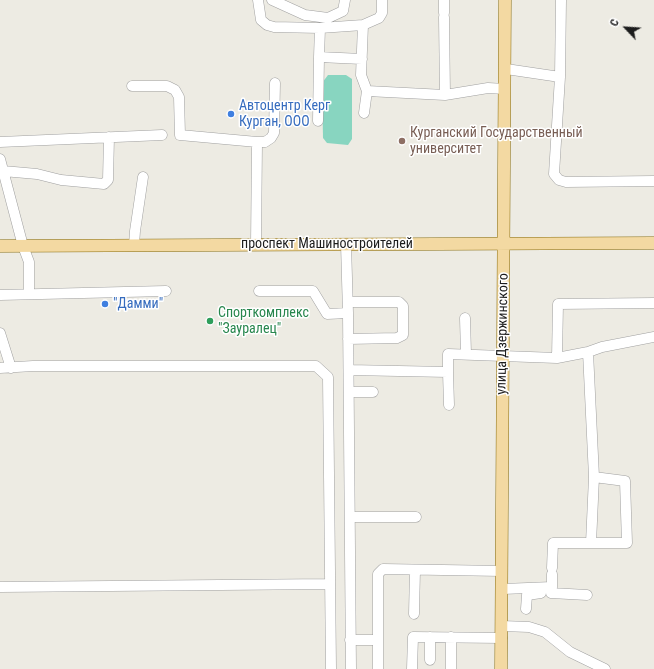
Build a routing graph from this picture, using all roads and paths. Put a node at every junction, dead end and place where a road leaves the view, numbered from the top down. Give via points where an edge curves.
1 (258, 0) edge
2 (272, 0) edge
3 (345, 0) edge
4 (382, 0) edge
5 (444, 0) edge
6 (505, 0) edge
7 (561, 0) edge
8 (363, 25) junction
9 (320, 28) junction
10 (319, 57) junction
11 (362, 59) junction
12 (506, 69) junction
13 (560, 77) junction
14 (275, 83) dead end
15 (132, 86) dead end
16 (505, 89) junction
17 (367, 92) junction
18 (445, 95) junction
19 (364, 113) dead end
20 (318, 121) dead end
21 (162, 135) dead end
22 (109, 137) junction
23 (0, 142) edge
24 (257, 142) junction
25 (0, 159) edge
26 (3, 171) junction
27 (143, 177) dead end
28 (654, 181) edge
29 (504, 242) junction
30 (654, 243) edge
31 (346, 244) junction
32 (134, 245) junction
33 (256, 245) junction
34 (0, 246) edge
35 (23, 246) junction
36 (259, 290) dead end
37 (166, 291) dead end
38 (29, 294) junction
39 (0, 295) edge
40 (348, 302) junction
41 (654, 303) edge
42 (348, 313) junction
43 (465, 318) dead end
44 (0, 333) edge
45 (654, 337) edge
46 (348, 339) junction
47 (588, 352) junction
48 (466, 354) junction
49 (502, 355) junction
50 (556, 358) junction
51 (0, 368) edge
52 (11, 368) junction
53 (349, 370) junction
54 (448, 372) junction
55 (349, 392) junction
56 (373, 392) dead end
57 (449, 405) dead end
58 (594, 477) junction
59 (350, 517) junction
60 (416, 517) dead end
61 (591, 544) junction
62 (415, 570) junction
63 (502, 571) junction
64 (330, 584) junction
65 (0, 587) edge
66 (503, 589) junction
67 (551, 590) junction
68 (586, 595) dead end
69 (526, 609) dead end
70 (414, 614) dead end
71 (502, 632) junction
72 (430, 637) junction
73 (451, 637) junction
74 (350, 640) junction
75 (377, 640) junction
76 (430, 660) dead end
77 (331, 669) edge
78 (351, 669) edge
79 (378, 669) edge
80 (412, 669) edge
81 (451, 669) edge
82 (501, 669) edge
83 (605, 669) edge

1 - 9 street via 261,20 267,25
2 - 3 street via 305,15 328,18 343,11
4 - 8 street via 382,13 379,18
5 - 18 street
6 - 12 main road, улица Дзержинского
7 - 13 street
8 - 9 street
8 - 11 street
9 - 10 street
10 - 11 street
10 - 20 street
11 - 17 street via 361,75
12 - 13 street
12 - 16 main road, улица Дзержинского
13 - 28 street via 554,174 559,180
14 - 24 street via 274,133 265,142
15 - 24 street via 167,86 175,90 179,98 180,135
16 - 18 street via 488,88
16 - 29 main road, улица Дзержинского
17 - 18 street
17 - 19 street
21 - 22 street
22 - 23 street
22 - 26 street via 108,180 104,184
24 - 33 street
25 - 26 street
26 - 35 street
27 - 32 street
29 - 30 main road, проспект Машиностроителей
29 - 31 main road, проспект Машиностроителей
29 - 49 main road, улица Дзержинского
31 - 33 main road, проспект Машиностроителей
31 - 40 street
32 - 33 main road, проспект Машиностроителей
32 - 35 main road, проспект Машиностроителей
34 - 35 main road, проспект Машиностроителей
35 - 38 street via 29,262
36 - 42 street via 313,291 327,314
37 - 38 street
38 - 39 street
40 - 42 street
40 - 46 street via 399,302 403,306 402,335 397,338
41 - 50 street via 558,304
42 - 46 street
43 - 48 street
44 - 52 street
45 - 47 street
46 - 53 street
47 - 50 street
47 - 58 street
48 - 49 street
48 - 54 street via 448,354
49 - 50 street
49 - 63 main road, улица Дзержинского
51 - 52 street
52 - 64 street via 316,366 328,377
53 - 54 street
53 - 55 street
54 - 57 street
55 - 56 street
55 - 59 street
58 - 61 street
58 - 61 street via 625,481 627,543
59 - 60 street
59 - 74 street
61 - 67 street via 553,543
62 - 63 street
62 - 70 street
62 - 75 street via 383,569 378,574
63 - 66 main road, улица Дзержинского
64 - 65 street
64 - 77 street
66 - 67 street
66 - 71 main road, улица Дзержинского
67 - 68 street
67 - 69 street via 529,594
71 - 73 street
71 - 82 main road, улица Дзержинского
71 - 83 street via 529,627 545,632 570,652
72 - 73 street
72 - 76 street
72 - 80 street via 413,637
73 - 81 street
74 - 75 street
74 - 78 street
75 - 79 street

